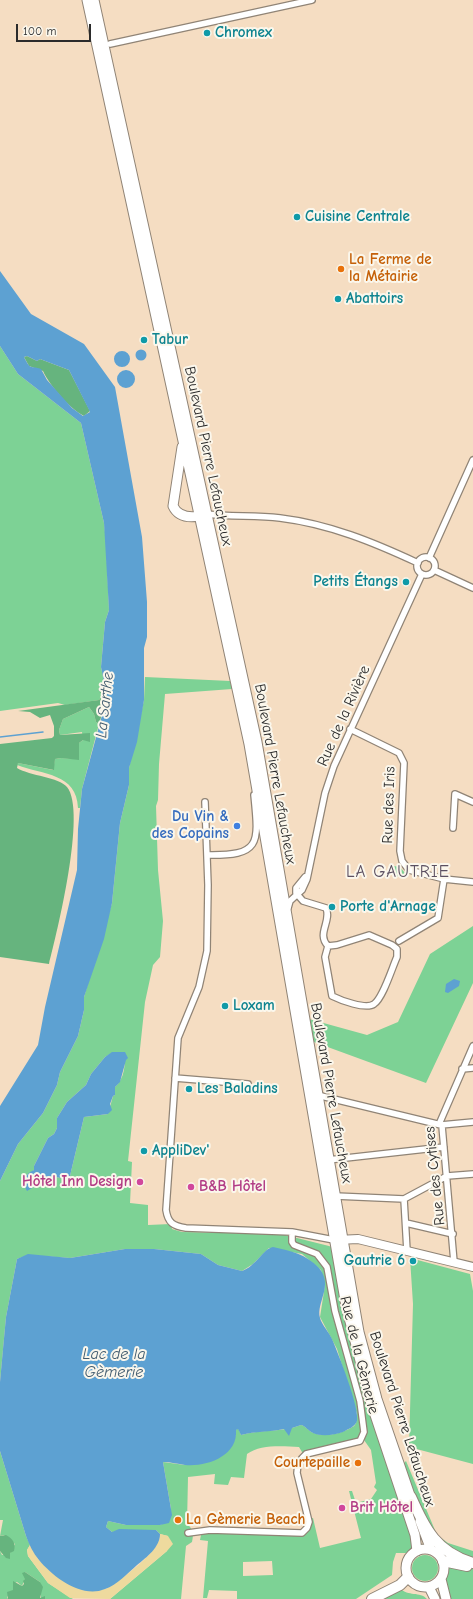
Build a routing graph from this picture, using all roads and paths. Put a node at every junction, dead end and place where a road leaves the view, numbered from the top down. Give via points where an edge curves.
1 (88, 0) edge
2 (94, 0) edge
3 (312, 0) edge
4 (110, 44) dead end
5 (182, 434) junction
6 (473, 460) edge
7 (203, 515) junction
8 (429, 558) junction
9 (418, 563) junction
10 (434, 570) junction
11 (422, 574) junction
12 (473, 588) edge
13 (350, 729) junction
14 (255, 781) junction
15 (205, 802) dead end
16 (473, 802) edge
17 (453, 828) dead end
18 (207, 855) junction
19 (444, 879) junction
20 (473, 882) edge
21 (298, 895) junction
22 (289, 937) junction
23 (399, 941) dead end
24 (328, 946) junction
25 (473, 1046) edge
26 (473, 1068) edge
27 (462, 1069) junction
28 (175, 1078) junction
29 (248, 1084) dead end
30 (317, 1095) junction
31 (473, 1122) edge
32 (441, 1125) junction
33 (444, 1147) junction
34 (328, 1160) junction
35 (473, 1174) edge
36 (447, 1176) junction
37 (335, 1196) junction
38 (404, 1199) junction
39 (406, 1222) junction
40 (292, 1232) junction
41 (453, 1234) junction
42 (338, 1240) junction
43 (407, 1251) junction
44 (454, 1262) junction
45 (473, 1266) edge
46 (397, 1458) junction
47 (394, 1471) junction
48 (411, 1497) junction
49 (188, 1533) dead end
50 (431, 1550) junction
51 (417, 1551) junction
52 (443, 1561) junction
53 (473, 1563) edge
54 (473, 1568) edge
55 (408, 1577) junction
56 (441, 1579) junction
57 (429, 1587) junction
58 (372, 1599) edge
59 (435, 1599) edge
60 (446, 1599) edge

1 - 5 main road, Boulevard Pierre Lefaucheux
2 - 7 main road, Boulevard Pierre Lefaucheux
3 - 4 street
5 - 7 main road, Boulevard Pierre Lefaucheux
5 - 7 main road via 182,454 173,506 177,513 183,516
6 - 8 street
7 - 9 street via 280,518 316,525 366,540
7 - 14 main road, Boulevard Pierre Lefaucheux
7 - 22 main road, Boulevard Pierre Lefaucheux via 257,742
8 - 9 street via 424,558
8 - 10 street via 434,562
9 - 11 street via 417,569
10 - 11 street via 429,574
10 - 12 street
11 - 13 street, Rue de la Rivière
13 - 19 street, Rue des Iris via 399,753 404,763 400,851 402,861 409,870
13 - 21 street, Rue de la Rivière via 325,794 308,873 296,888
14 - 18 street via 254,843 233,855
14 - 42 main road, Boulevard Pierre Lefaucheux
15 - 18 street
16 - 17 street via 455,794
18 - 28 street via 207,951 199,987 178,1038
19 - 20 street, Rue des Iris
19 - 23 street via 438,918
21 - 22 street, Rue de la Rivière via 290,900 288,906 291,927
21 - 24 street via 303,900 327,910 323,941
22 - 30 main road, Boulevard Pierre Lefaucheux
24 - 24 street via 369,935 397,949 397,957 374,1004 364,1006 332,996 325,957
25 - 27 street, Rue des Cytises
26 - 27 street
27 - 32 street, Rue des Cytises
28 - 29 street
28 - 40 street via 167,1220 171,1224 186,1228
30 - 32 street
30 - 34 main road, Boulevard Pierre Lefaucheux
31 - 32 street
32 - 33 street, Rue des Cytises
33 - 34 street
33 - 36 street, Rue des Cytises
34 - 37 main road, Boulevard Pierre Lefaucheux
35 - 36 street
36 - 38 street
36 - 41 street, Rue des Cytises
37 - 38 street
37 - 42 main road, Boulevard Pierre Lefaucheux
38 - 39 street
39 - 41 street
39 - 43 street
40 - 42 street
40 - 49 street, Rue de la Gèmerie via 294,1245 317,1254 327,1267 335,1311 360,1401 364,1432 360,1440 306,1454 302,1458 297,1473 309,1522 302,1533 210,1530
41 - 44 street, Rue des Cytises
42 - 43 street via 358,1239
42 - 46 main road, Boulevard Pierre Lefaucheux via 364,1354
42 - 47 main road, Boulevard Pierre Lefaucheux via 346,1306 357,1355
43 - 44 street
44 - 45 street
46 - 47 main road
46 - 48 main road, Boulevard Pierre Lefaucheux
47 - 51 main road, Boulevard Pierre Lefaucheux via 415,1535
48 - 50 main road, Boulevard Pierre Lefaucheux
48 - 53 highway via 434,1541 446,1552
50 - 51 main road
50 - 52 main road
51 - 55 main road via 408,1562
52 - 54 highway
52 - 56 main road
55 - 57 main road via 418,1586
55 - 58 highway via 400,1585
56 - 57 main road
56 - 60 main road
57 - 59 main road

